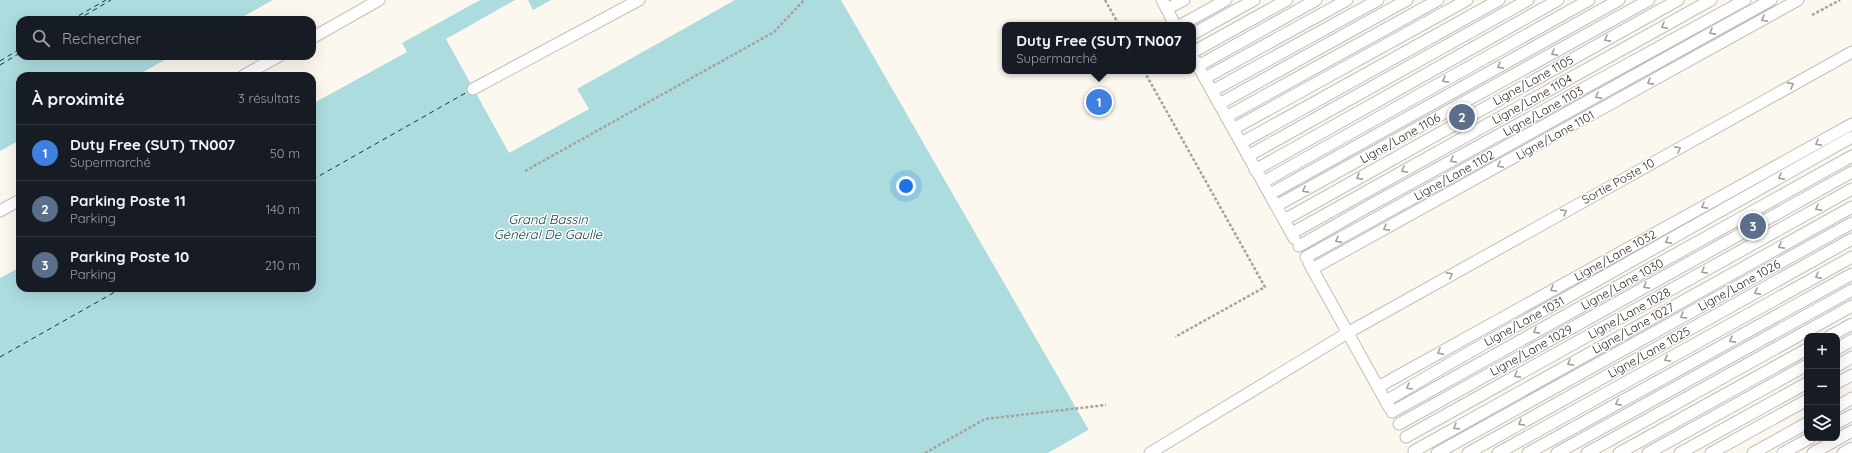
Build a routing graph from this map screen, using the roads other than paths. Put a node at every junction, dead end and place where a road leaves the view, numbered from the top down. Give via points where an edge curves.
1 (380, 0) edge
2 (640, 0) edge
3 (1184, 0) edge
4 (1226, 0) edge
5 (1254, 0) edge
6 (1287, 0) edge
7 (1316, 0) edge
8 (1347, 0) edge
9 (1378, 0) edge
10 (1407, 0) edge
11 (1438, 0) edge
12 (1467, 0) edge
13 (1499, 0) edge
14 (1528, 0) edge
15 (1558, 0) edge
16 (1589, 0) edge
17 (1619, 0) edge
18 (1649, 0) edge
19 (1678, 0) edge
20 (1711, 0) edge
21 (1745, 0) edge
22 (1771, 0) edge
23 (1798, 0) edge
24 (1164, 5) edge
25 (1173, 22) edge
26 (1186, 22) edge
27 (1196, 32) edge
28 (316, 36) edge
29 (1196, 50) edge
30 (1852, 52) edge
31 (272, 60) edge
32 (1196, 62) edge
33 (250, 72) edge
34 (1205, 78) junction
35 (473, 89) dead end
36 (1212, 91) junction
37 (1219, 104) junction
38 (1226, 117) junction
39 (1852, 124) edge
40 (1233, 129) junction
41 (1852, 137) edge
42 (1241, 143) junction
43 (1248, 156) junction
44 (1852, 156) edge
45 (1255, 170) junction
46 (1852, 172) edge
47 (1262, 182) junction
48 (1852, 190) edge
49 (1270, 194) junction
50 (16, 202) edge
51 (1276, 206) junction
52 (1852, 207) edge
53 (0, 211) edge
54 (1284, 220) junction
55 (1852, 223) edge
56 (1292, 233) junction
57 (1852, 239) edge
58 (1299, 246) junction
59 (1852, 257) edge
60 (1306, 258) junction
61 (1312, 269) junction
62 (1852, 274) edge
63 (1852, 290) edge
64 (1852, 306) edge
65 (1852, 324) edge
66 (1349, 332) junction
67 (1836, 333) edge
68 (1852, 340) edge
69 (1840, 347) edge
70 (1804, 351) edge
71 (1852, 358) edge
72 (1840, 364) edge
73 (1804, 367) edge
74 (1852, 375) edge
75 (1840, 381) edge
76 (1804, 384) edge
77 (1378, 387) junction
78 (1852, 398) edge
79 (1386, 401) junction
80 (1804, 402) edge
81 (1840, 405) edge
82 (1392, 412) junction
83 (1852, 415) edge
84 (1840, 421) edge
85 (1399, 424) junction
86 (1804, 425) edge
87 (1852, 431) edge
88 (1406, 437) junction
89 (1805, 441) edge
90 (1852, 448) edge
91 (1414, 452) edge
92 (1150, 453) edge
93 (1438, 453) edge
94 (1468, 453) edge
95 (1498, 453) edge
96 (1528, 453) edge
97 (1557, 453) edge
98 (1587, 453) edge
99 (1619, 453) edge
100 (1648, 453) edge
101 (1680, 453) edge
102 (1711, 453) edge
103 (1753, 453) edge
104 (1783, 453) edge
105 (1813, 453) edge
106 (1843, 453) edge

1 - 28 lane
2 - 35 lane
3 - 24 lane
4 - 26 lane
5 - 27 lane
6 - 29 lane
7 - 32 lane
8 - 34 lane
9 - 36 lane
10 - 37 lane
11 - 38 lane
12 - 40 lane
13 - 42 lane
14 - 43 lane
15 - 45 lane
16 -> 47 lane
17 -> 49 lane
18 -> 51 lane, Ligne/Lane 1106
19 -> 54 lane, Ligne/Lane 1105
20 -> 56 lane, Ligne/Lane 1104
21 -> 58 lane, Ligne/Lane 1103
22 -> 60 lane, Ligne/Lane 1102
23 -> 61 lane, Ligne/Lane 1101
24 - 25 lane
66 -> 30 lane, Sortie Poste 10
31 - 33 lane
32 - 34 lane
34 - 36 lane
36 - 37 lane
37 - 38 lane
38 - 40 lane
39 -> 77 lane, Ligne/Lane 1032
40 - 42 lane
41 -> 79 lane, Ligne/Lane 1031
42 - 43 lane
43 - 45 lane
44 -> 82 lane, Ligne/Lane 1030
45 - 47 lane
46 -> 85 lane, Ligne/Lane 1029
47 - 49 lane
48 -> 88 lane, Ligne/Lane 1028
49 - 51 lane
50 - 53 lane
51 - 54 lane
52 -> 91 lane, Ligne/Lane 1027
54 - 56 lane
55 -> 93 lane, Ligne/Lane 1026
56 - 58 lane
57 -> 94 lane, Ligne/Lane 1025
58 - 60 lane
59 -> 95 lane
60 - 61 lane
61 - 66 lane
62 -> 96 lane
63 - 97 lane
64 - 98 lane
65 - 67 lane
66 - 77 lane
66 - 92 lane, Sortie Poste 10
68 - 69 lane
70 - 99 lane
71 - 72 lane
73 - 100 lane
74 - 75 lane
76 - 101 lane
77 - 79 lane
78 - 81 lane
79 - 82 lane
80 - 102 lane
82 - 85 lane
83 - 84 lane
85 - 88 lane
86 - 103 lane
87 - 105 lane
88 - 91 lane
89 - 104 lane
90 - 106 lane

